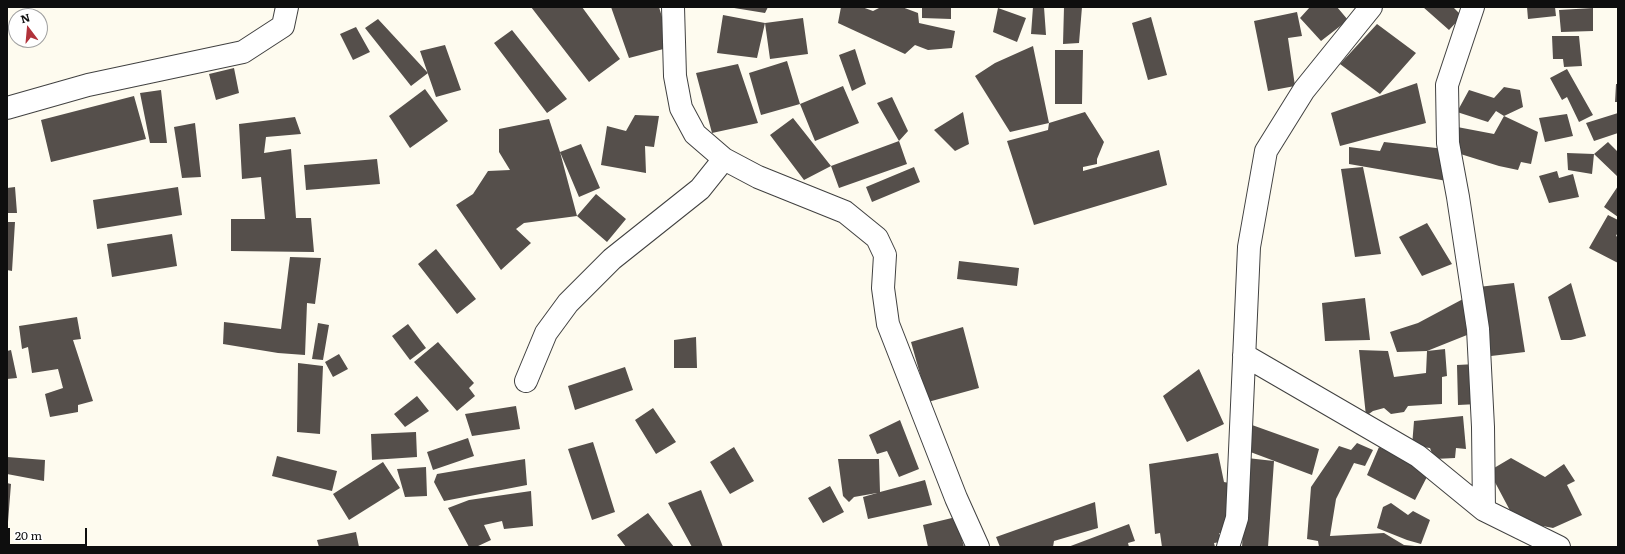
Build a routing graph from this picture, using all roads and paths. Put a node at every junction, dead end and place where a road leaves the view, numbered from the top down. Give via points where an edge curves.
1 (287, 7) edge
2 (673, 7) edge
3 (1371, 7) edge
4 (1473, 7) edge
5 (7, 108) edge
6 (724, 159) junction
7 (1244, 355) junction
8 (526, 381) dead end
9 (1484, 510) junction
10 (978, 547) edge
11 (1228, 547) edge
12 (1559, 547) edge

1 - 5 street via 283,26 243,52 88,85
2 - 6 street via 675,76 681,108 695,134
3 - 7 street via 1304,90 1266,151 1249,247
4 - 9 street via 1448,86 1448,143 1478,329
6 - 8 street via 700,189 612,259 568,302 546,333
6 - 10 street via 758,177 845,212 877,238 885,256 883,288 888,324 953,491
7 - 9 street via 1418,456
7 - 11 street via 1237,518
9 - 12 street

